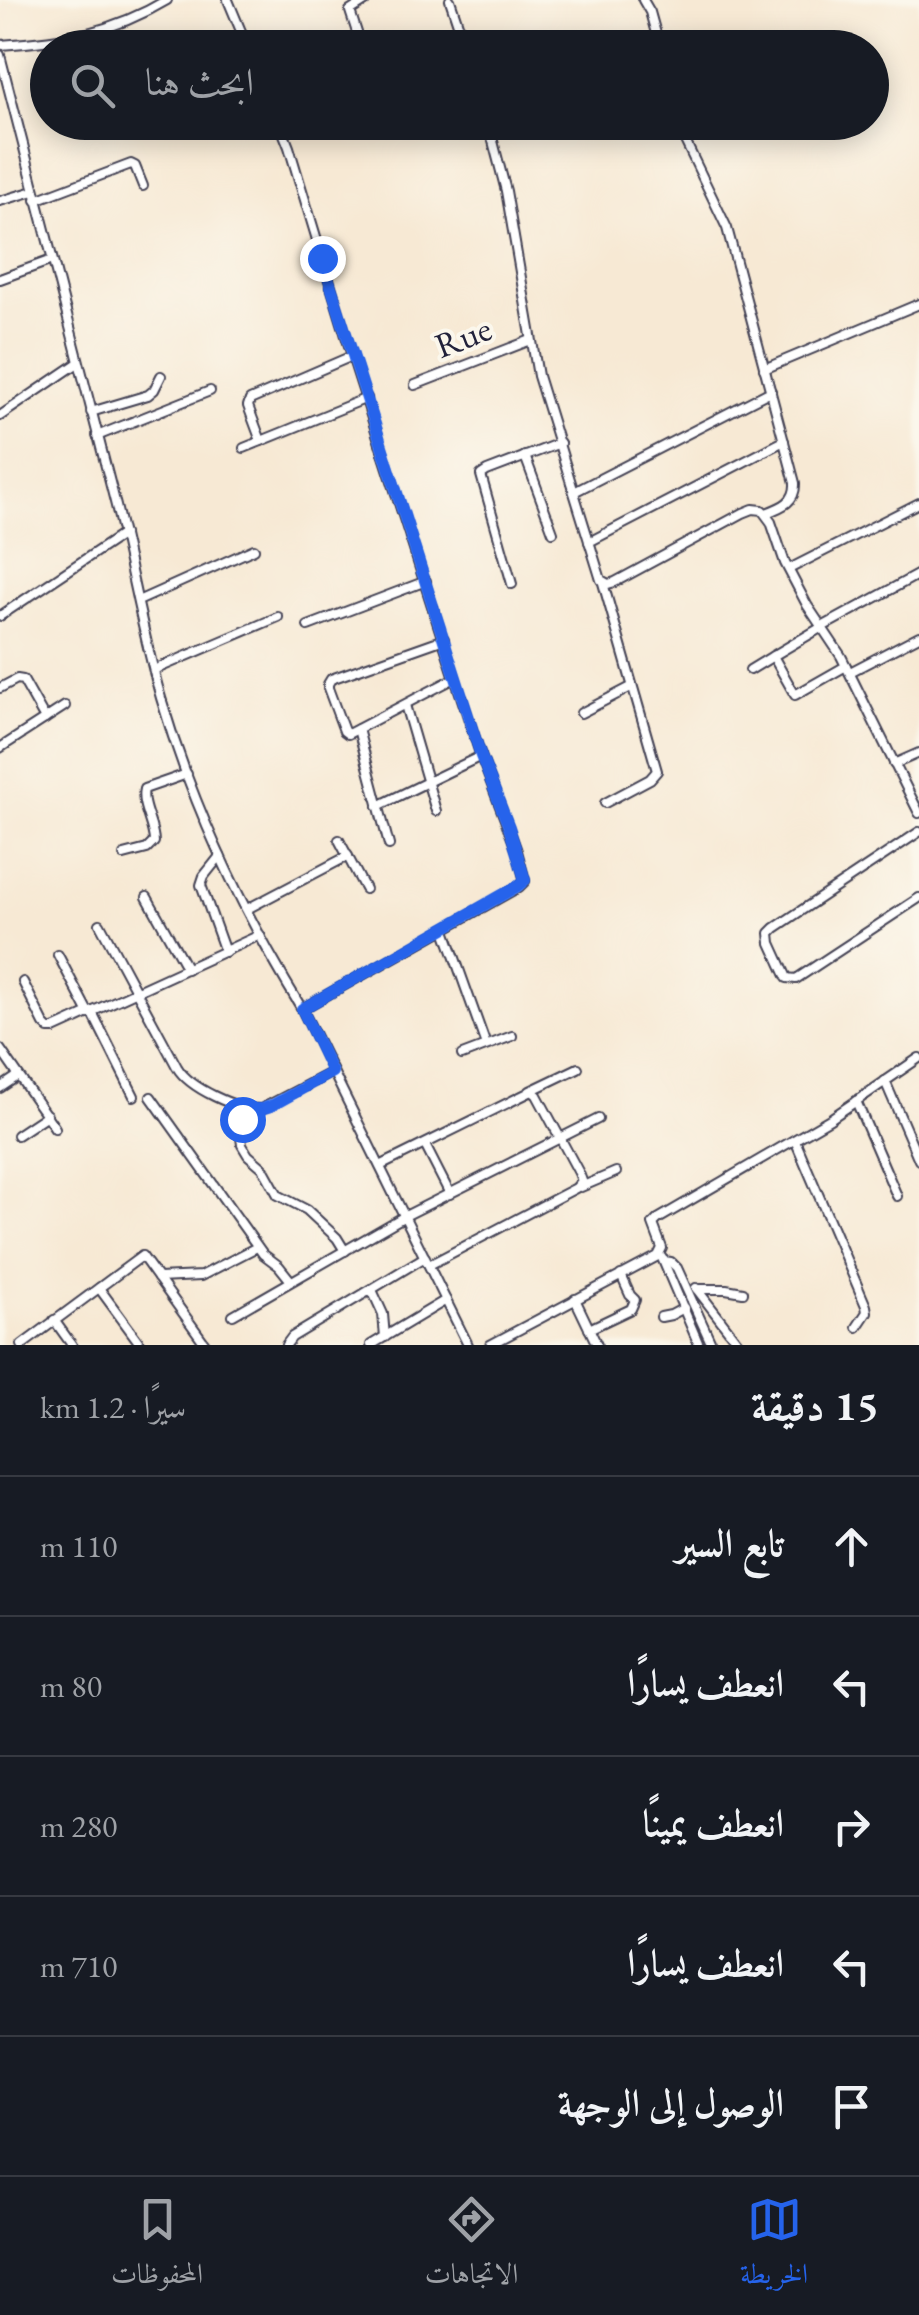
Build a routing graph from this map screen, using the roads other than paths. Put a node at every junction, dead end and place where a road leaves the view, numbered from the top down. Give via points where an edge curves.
1 (167, 0) edge
2 (228, 0) edge
3 (367, 0) edge
4 (450, 0) edge
5 (643, 0) edge
6 (101, 30) edge
7 (240, 30) edge
8 (356, 30) edge
9 (460, 30) edge
10 (655, 30) edge
11 (30, 43) edge
12 (0, 44) edge
13 (0, 56) edge
14 (285, 140) edge
15 (493, 140) edge
16 (685, 140) edge
17 (143, 186) dead end
18 (35, 196) junction
19 (0, 200) edge
20 (52, 260) junction
21 (0, 279) edge
22 (919, 304) edge
23 (531, 340) junction
24 (352, 356) junction
25 (78, 363) junction
26 (764, 370) junction
27 (162, 376) dead end
28 (415, 384) dead end
29 (210, 391) dead end
30 (771, 391) junction
31 (367, 398) junction
32 (91, 412) junction
33 (0, 416) edge
34 (98, 436) junction
35 (261, 440) junction
36 (784, 441) junction
37 (560, 443) junction
38 (244, 448) dead end
39 (525, 456) junction
40 (574, 492) junction
41 (919, 503) edge
42 (766, 514) junction
43 (552, 532) dead end
44 (123, 534) junction
45 (589, 542) junction
46 (254, 550) dead end
47 (789, 569) junction
48 (919, 574) edge
49 (426, 581) junction
50 (603, 582) junction
51 (512, 584) dead end
52 (138, 601) junction
53 (0, 616) edge
54 (278, 617) dead end
55 (308, 626) dead end
56 (822, 627) junction
57 (919, 636) edge
58 (444, 639) junction
59 (773, 656) junction
60 (848, 669) junction
61 (154, 670) junction
62 (750, 670) dead end
63 (456, 678) junction
64 (632, 687) junction
65 (0, 688) edge
66 (405, 704) junction
67 (65, 706) dead end
68 (580, 713) dead end
69 (45, 720) junction
70 (358, 729) junction
71 (0, 748) edge
72 (919, 753) edge
73 (481, 756) junction
74 (894, 764) junction
75 (187, 774) junction
76 (427, 782) junction
77 (605, 803) dead end
78 (378, 806) junction
79 (436, 812) dead end
80 (919, 813) edge
81 (919, 832) edge
82 (340, 840) dead end
83 (389, 844) dead end
84 (124, 855) dead end
85 (220, 856) junction
86 (348, 856) junction
87 (365, 889) dead end
88 (147, 897) dead end
89 (919, 898) edge
90 (247, 909) junction
91 (100, 924) dead end
92 (445, 930) junction
93 (260, 934) junction
94 (225, 952) junction
95 (58, 954) dead end
96 (187, 970) junction
97 (23, 982) dead end
98 (136, 992) junction
99 (302, 1009) junction
100 (90, 1013) junction
101 (512, 1036) dead end
102 (486, 1046) junction
103 (0, 1050) edge
104 (462, 1055) dead end
105 (919, 1058) edge
106 (578, 1068) dead end
107 (332, 1072) junction
108 (18, 1076) junction
109 (886, 1081) junction
110 (0, 1088) edge
111 (526, 1094) junction
112 (134, 1096) dead end
113 (151, 1097) dead end
114 (856, 1101) junction
115 (249, 1109) junction
116 (47, 1114) junction
117 (598, 1119) dead end
118 (55, 1128) dead end
119 (17, 1135) dead end
120 (560, 1136) junction
121 (795, 1140) junction
122 (425, 1145) junction
123 (919, 1160) edge
124 (380, 1166) junction
125 (616, 1172) dead end
126 (576, 1188) junction
127 (450, 1194) junction
128 (897, 1196) dead end
129 (405, 1216) junction
130 (257, 1247) junction
131 (345, 1250) junction
132 (662, 1258) junction
133 (427, 1261) junction
134 (621, 1275) junction
135 (158, 1278) junction
136 (291, 1281) junction
137 (684, 1282) junction
138 (99, 1288) junction
139 (696, 1288) junction
140 (372, 1290) junction
141 (743, 1292) dead end
142 (446, 1300) junction
143 (575, 1300) junction
144 (684, 1308) junction
145 (233, 1315) dead end
146 (660, 1317) dead end
147 (54, 1320) junction
148 (857, 1327) dead end
149 (589, 1329) junction
150 (385, 1337) junction
151 (285, 1343) edge
152 (466, 1344) edge
153 (22, 1345) edge
154 (72, 1345) edge
155 (141, 1345) edge
156 (206, 1345) edge
157 (371, 1345) edge
158 (490, 1345) edge
159 (597, 1345) edge
160 (699, 1345) edge
161 (712, 1345) edge
162 (740, 1345) edge

1 - 6 street
2 - 7 street
3 - 8 street via 350,13
4 - 9 street
5 - 10 street
11 - 12 street
13 - 18 street
14 - 24 street
15 - 23 street
16 - 26 street via 728,228
17 - 18 street via 131,164
18 - 19 street
18 - 20 street
20 - 21 street
20 - 25 street
22 - 26 street
23 - 28 street, Rue
23 - 37 street
24 - 31 street
24 - 35 street via 250,400
25 - 32 street
25 - 33 street
26 - 30 street
27 - 32 street via 148,394
29 - 34 street
30 - 36 street
30 - 40 street
31 - 35 street
31 - 49 street
32 - 34 street
34 - 44 street
35 - 38 street
36 - 42 street via 795,493
36 - 45 street
37 - 39 street
37 - 40 street
39 - 43 street
39 - 51 street via 481,475
40 - 45 street
41 - 47 street
42 - 47 street
42 - 50 street via 743,513 616,582
44 - 52 street
44 - 53 street
45 - 50 street
46 - 52 street
47 - 56 street
48 - 56 street
49 - 55 street
49 - 58 street
50 - 64 street
52 - 61 street
54 - 61 street
56 - 59 street
56 - 60 street
57 - 60 street
58 - 63 street
58 - 70 street via 328,681 344,732
59 - 60 street via 795,695
59 - 62 street
60 - 74 street
61 - 75 street
63 - 66 street
63 - 73 street
64 - 68 street
64 - 77 street via 657,772
65 - 69 street via 23,680
66 - 70 street
66 - 76 street
67 - 69 street
69 - 71 street
70 - 78 street
72 - 74 street
73 - 76 street
73 - 92 street via 525,882
74 - 80 street
75 - 84 street via 144,789 153,846
75 - 85 street
76 - 78 street
76 - 79 street
78 - 83 street
81 - 89 street via 775,928 771,943 787,978 796,979
82 - 86 street
85 - 90 street
85 - 94 street via 201,885
86 - 87 street
86 - 90 street
88 - 96 street
90 - 93 street
91 - 98 street
92 - 99 street
92 - 102 street
93 - 94 street
93 - 99 street
94 - 96 street
95 - 100 street
96 - 98 street
97 - 100 street via 49,1029
98 - 100 street
98 - 115 street via 187,1081
99 - 107 street
100 - 112 street
101 - 102 street
102 - 104 street
103 - 108 street
105 - 109 street
106 - 111 street
107 - 115 street via 271,1106
107 - 124 street
108 - 110 street
108 - 116 street
109 - 114 street
109 - 123 street
111 - 120 street via 535,1092
111 - 122 street
113 - 130 street
114 - 121 street
114 - 128 street
115 - 131 street via 240,1130 248,1155 278,1196 307,1210
116 - 118 street
116 - 119 street
117 - 120 street
120 - 126 street via 581,1177
120 - 127 street
121 - 132 street via 655,1221
121 - 148 street via 866,1306
122 - 124 street
122 - 127 street
124 - 129 street
125 - 126 street
126 - 133 street
127 - 129 street
129 - 131 street
129 - 133 street
130 - 135 street via 201,1276
130 - 136 street
131 - 136 street
132 - 134 street
132 - 137 street
132 - 144 street
133 - 140 street
133 - 142 street
134 - 143 street
134 - 149 street via 636,1300 632,1309
135 - 138 street via 142,1256
135 - 156 street
136 - 145 street
137 - 139 street
137 - 161 street
138 - 147 street
138 - 155 street
139 - 141 street
139 - 162 street
140 - 150 street via 384,1314
140 - 151 street
142 - 150 street
142 - 152 street
143 - 149 street
143 - 158 street
144 - 146 street
144 - 160 street
147 - 153 street
147 - 154 street
149 - 159 street
150 - 157 street

